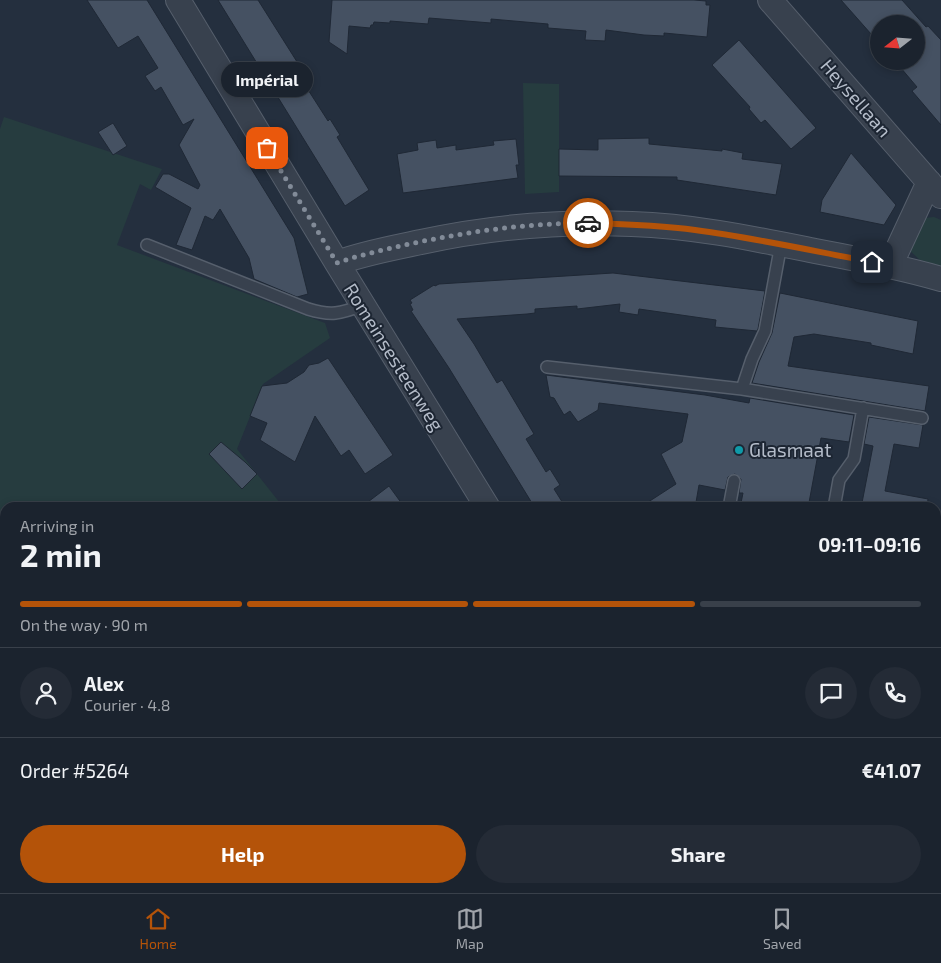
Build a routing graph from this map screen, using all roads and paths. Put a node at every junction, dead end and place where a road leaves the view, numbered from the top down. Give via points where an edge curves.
1 (178, 0) edge
2 (770, 0) edge
3 (935, 189) edge
4 (781, 244) junction
5 (147, 245) dead end
6 (337, 263) junction
7 (890, 266) junction
8 (941, 279) edge
9 (363, 305) junction
10 (547, 367) dead end
11 (742, 389) junction
12 (863, 408) junction
13 (922, 418) dead end
14 (734, 480) dead end
15 (483, 502) edge
16 (730, 502) edge
17 (835, 502) edge

1 - 6 street, Romeinsesteenweg
2 - 3 street, Heysellaan
3 - 7 street
4 - 6 street via 694,229 632,224 537,225 453,235
4 - 7 street
4 - 11 lane via 766,331
5 - 9 lane via 308,310 338,314
6 - 9 street, Romeinsesteenweg
7 - 8 street
9 - 15 street, Romeinsesteenweg
10 - 11 lane
11 - 12 lane
12 - 13 lane
12 - 17 lane via 854,459 839,480
14 - 16 lane

